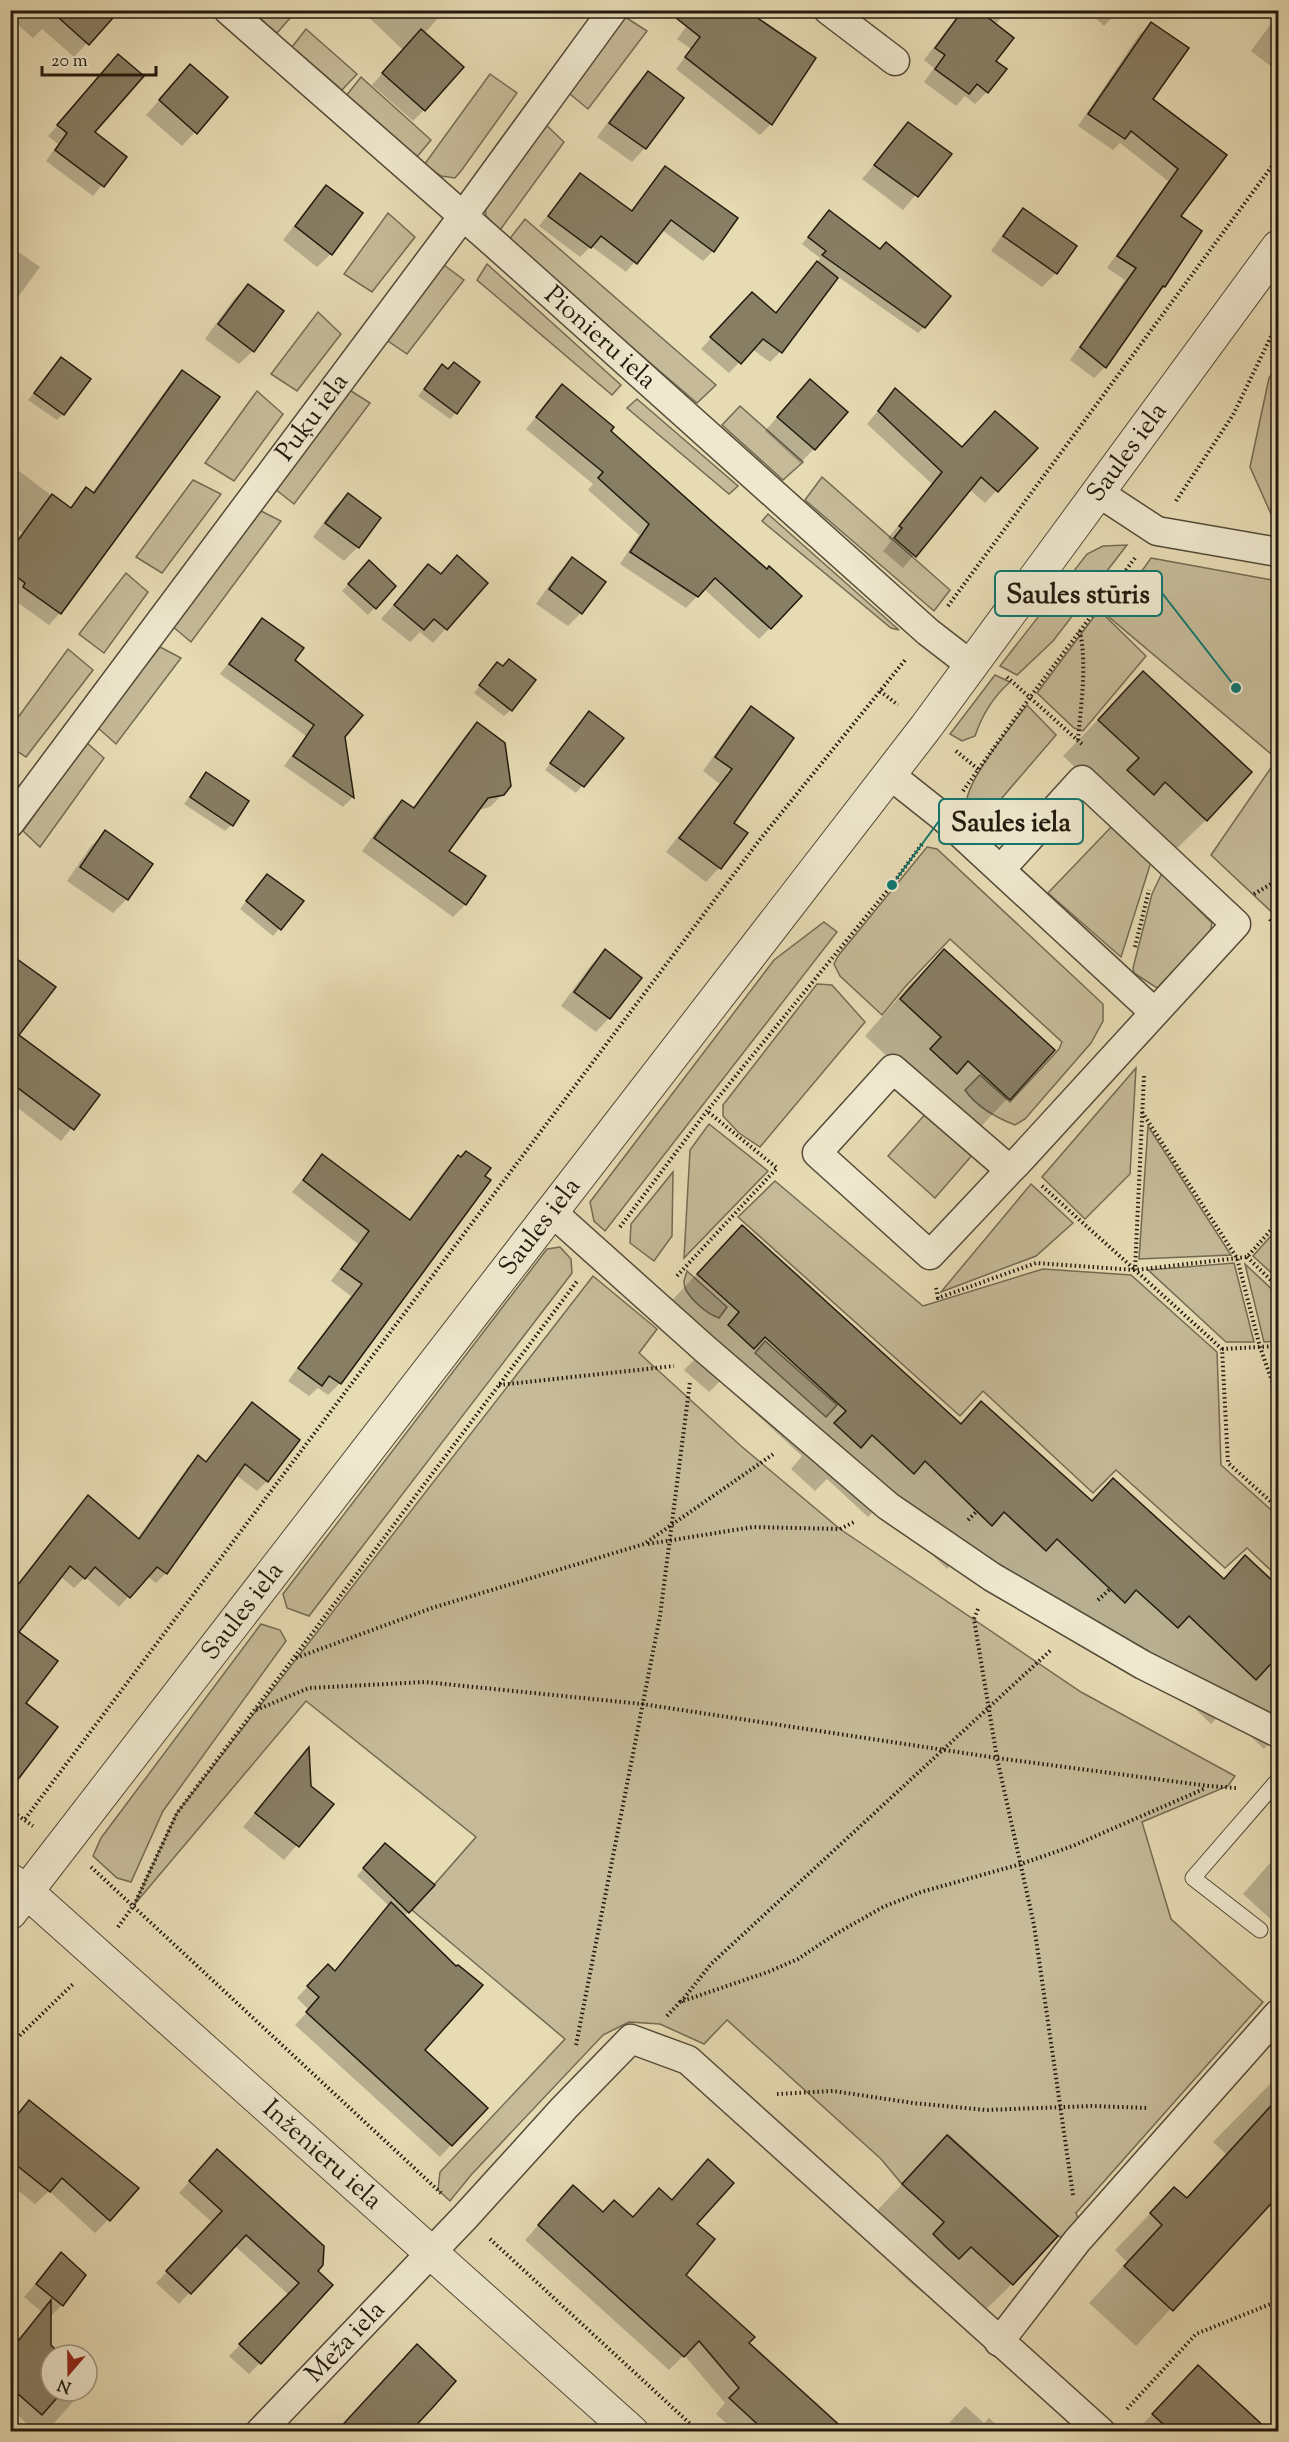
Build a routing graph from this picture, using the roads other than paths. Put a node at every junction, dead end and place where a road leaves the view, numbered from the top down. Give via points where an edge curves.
1 (228, 10) edge
2 (613, 10) edge
3 (828, 10) edge
4 (895, 61) dead end
5 (463, 216) junction
6 (1278, 248) edge
7 (1099, 494) junction
8 (1278, 552) edge
9 (972, 666) junction
10 (890, 775) junction
11 (10, 823) edge
12 (1001, 869) junction
13 (1150, 1017) junction
14 (1013, 1167) junction
15 (552, 1212) junction
16 (1278, 1733) edge
17 (1278, 1780) edge
18 (16, 1895) edge
19 (1260, 1930) dead end
20 (1278, 2014) edge
21 (431, 2252) junction
22 (999, 2342) junction
23 (260, 2432) edge
24 (632, 2432) edge
25 (1101, 2432) edge

1 - 5 street, Pionieru iela
2 - 5 street, Puķu iela
3 - 4 street
5 - 9 street, Pionieru iela via 928,632
5 - 11 street, Puķu iela
6 - 7 street, Saules iela
7 - 8 street via 1157,531
7 - 9 street, Saules iela
9 - 10 street, Saules iela
10 - 12 street
10 - 15 street, Saules iela
12 - 13 street via 1122,982
12 - 13 street via 1082,780 1236,924
13 - 14 street
14 - 14 street via 930,1255 817,1153 893,1069
15 - 16 street via 599,1253 698,1356 803,1433 888,1506 992,1577 1143,1665
15 - 18 street, Saules iela
17 - 19 lane via 1193,1878
18 - 21 street, Inženieru iela via 98,1956
20 - 22 street via 1084,2233
21 - 22 street, Meža iela via 631,2039 688,2060
21 - 23 street, Meža iela
21 - 24 street, Inženieru iela
22 - 25 street

